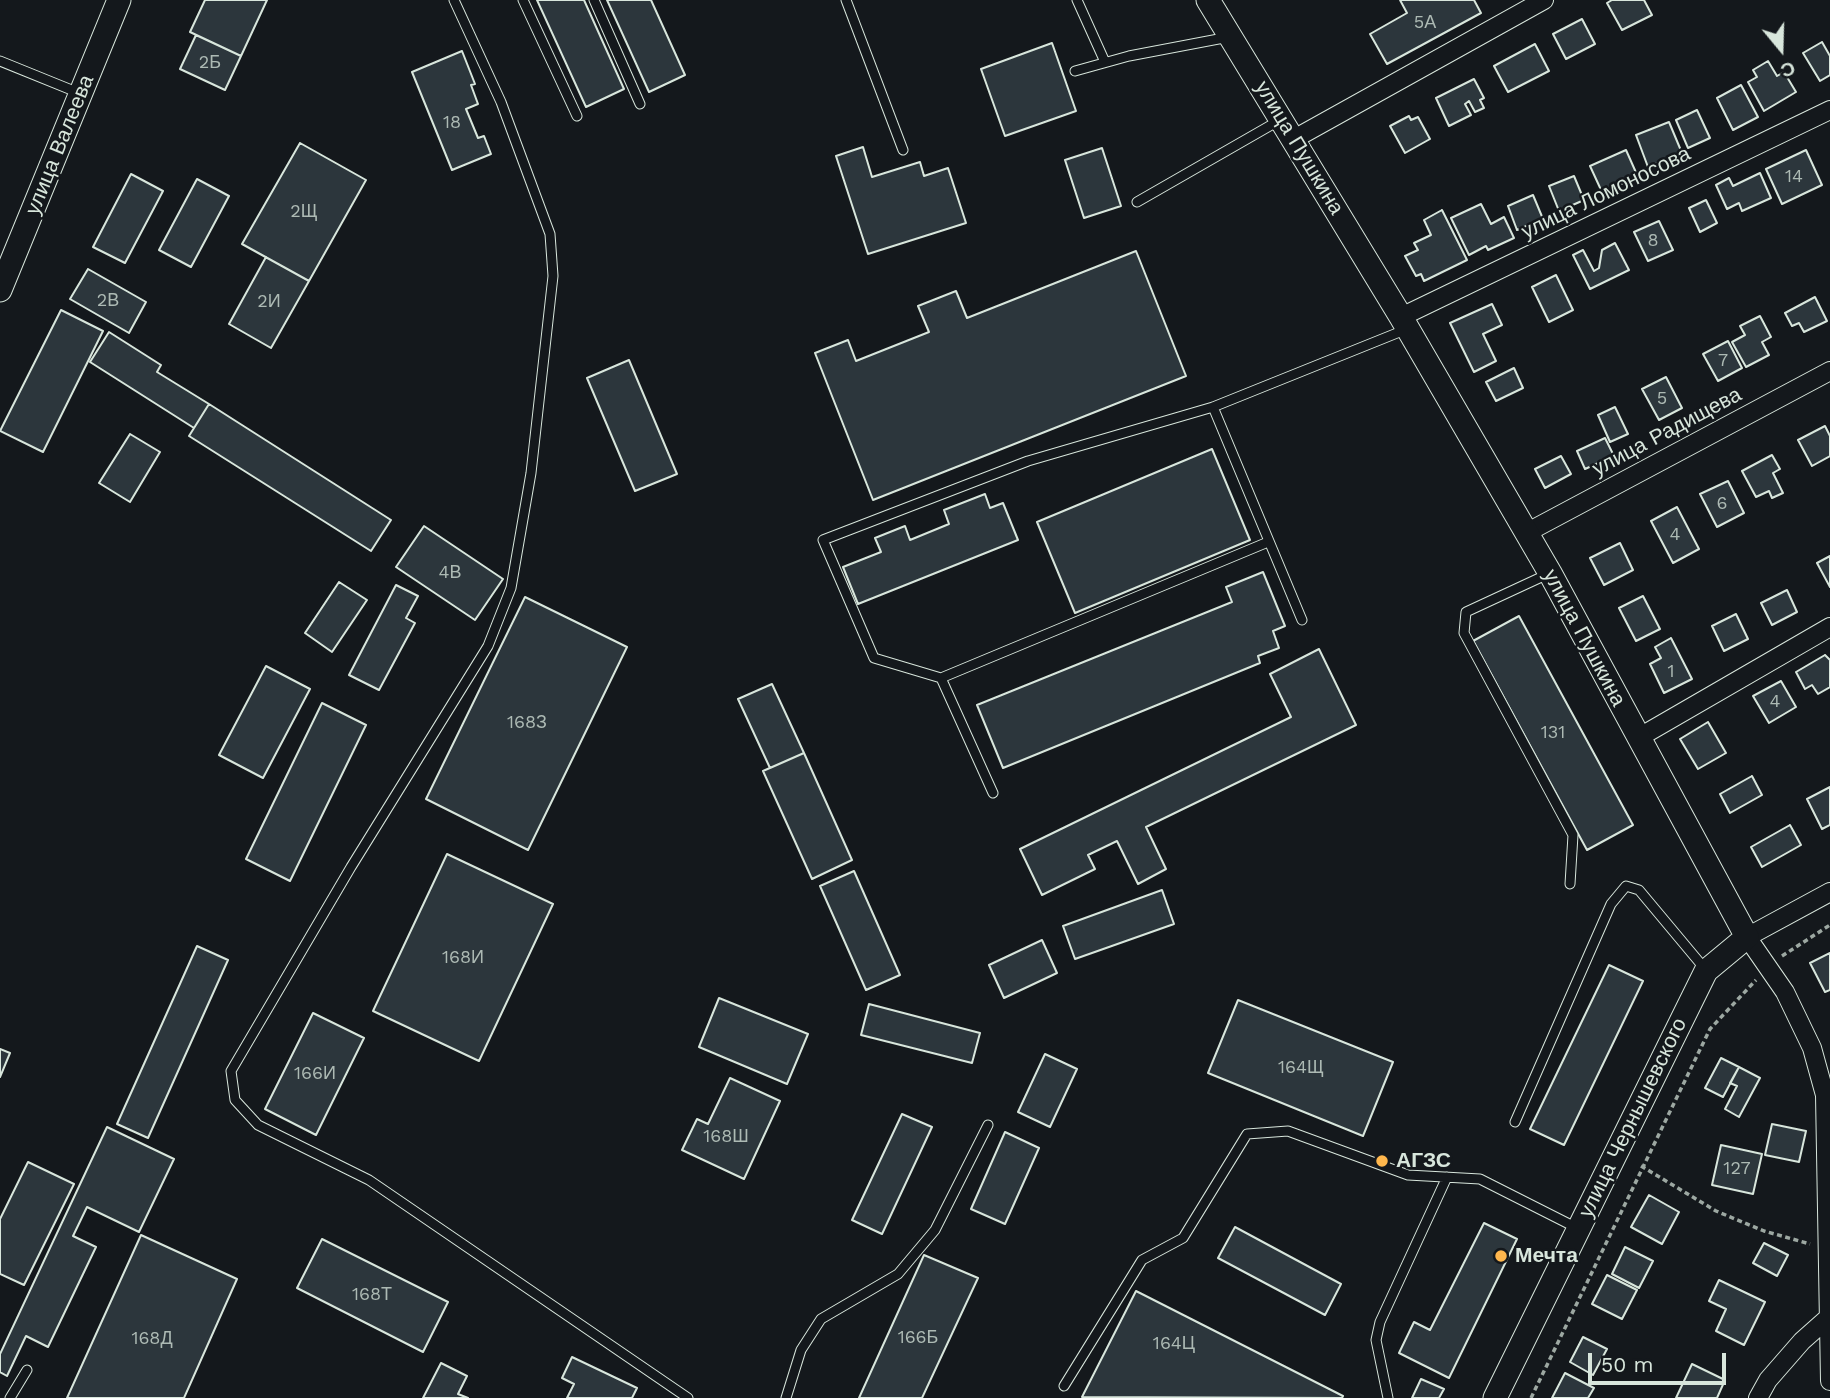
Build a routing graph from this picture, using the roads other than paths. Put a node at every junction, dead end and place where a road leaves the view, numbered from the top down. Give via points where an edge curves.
1 (119, 0) edge
2 (454, 0) edge
3 (523, 0) edge
4 (594, 0) edge
5 (846, 0) edge
6 (1077, 0) edge
7 (1208, 0) edge
8 (1544, 0) edge
9 (1523, 5) edge
10 (1230, 36) junction
11 (0, 61) edge
12 (1105, 62) junction
13 (1075, 71) dead end
14 (81, 93) junction
15 (640, 103) dead end
16 (1830, 110) edge
17 (576, 116) dead end
18 (1282, 119) junction
19 (1294, 139) junction
20 (903, 150) dead end
21 (1137, 202) dead end
22 (0, 290) edge
23 (1404, 323) junction
24 (1830, 371) edge
25 (1213, 407) junction
26 (1526, 533) junction
27 (1268, 542) junction
28 (1550, 573) junction
29 (1302, 620) dead end
30 (1830, 627) edge
31 (941, 678) junction
32 (1639, 738) junction
33 (993, 793) dead end
34 (1570, 884) dead end
35 (1830, 892) edge
36 (1747, 937) junction
37 (1706, 971) junction
38 (1515, 1122) dead end
39 (988, 1125) dead end
40 (1447, 1177) junction
41 (1579, 1228) junction
42 (1829, 1246) edge
43 (1829, 1317) edge
44 (27, 1370) dead end
45 (1830, 1381) edge
46 (1064, 1386) dead end
47 (10, 1398) edge
48 (688, 1398) edge
49 (786, 1398) edge
50 (1388, 1398) edge
51 (1495, 1398) edge
52 (1758, 1398) edge

1 - 14 street, улица Валеева
2 - 48 lane via 501,102 550,234 553,275 531,473 511,588 488,646 231,1071 235,1100 258,1125 369,1180
3 - 17 lane
4 - 15 lane
5 - 20 lane
6 - 12 lane
7 - 10 street, улица Пушкина
8 - 9 street
9 - 19 street
10 - 12 lane
10 - 18 street, улица Пушкина
11 - 14 lane
12 - 13 lane
14 - 22 street, улица Валеева
16 - 23 street, улица Ломоносова
18 - 19 street, улица Пушкина
18 - 21 lane
19 - 23 street, улица Пушкина
23 - 25 lane
23 - 26 street, улица Пушкина
24 - 26 street, улица Радищева
25 - 27 lane
25 - 31 lane via 1028,461 823,540 874,658
26 - 28 street, улица Пушкина
27 - 29 lane
27 - 31 lane
28 - 32 street, улица Пушкина
28 - 34 lane via 1466,611 1464,634 1573,835
30 - 32 street
31 - 33 lane
32 - 36 street, улица Пушкина
35 - 36 street, улица Чернышевского
36 - 37 street, улица Чернышевского
36 - 42 street, улица Пушкина via 1785,992 1812,1048 1825,1095
37 - 38 lane via 1639,890 1626,886 1611,904
37 - 41 street, улица Чернышевского
39 - 49 lane via 935,1230 898,1274 821,1318 801,1350
40 - 41 lane via 1480,1179
40 - 46 lane via 1408,1175 1288,1130 1247,1133 1183,1238 1142,1261
40 - 50 lane via 1380,1322 1376,1340
41 - 51 street, улица Чернышевского
42 - 43 street, улица Пушкина
43 - 45 street, улица Пушкина
43 - 52 street via 1802,1341
44 - 47 lane

